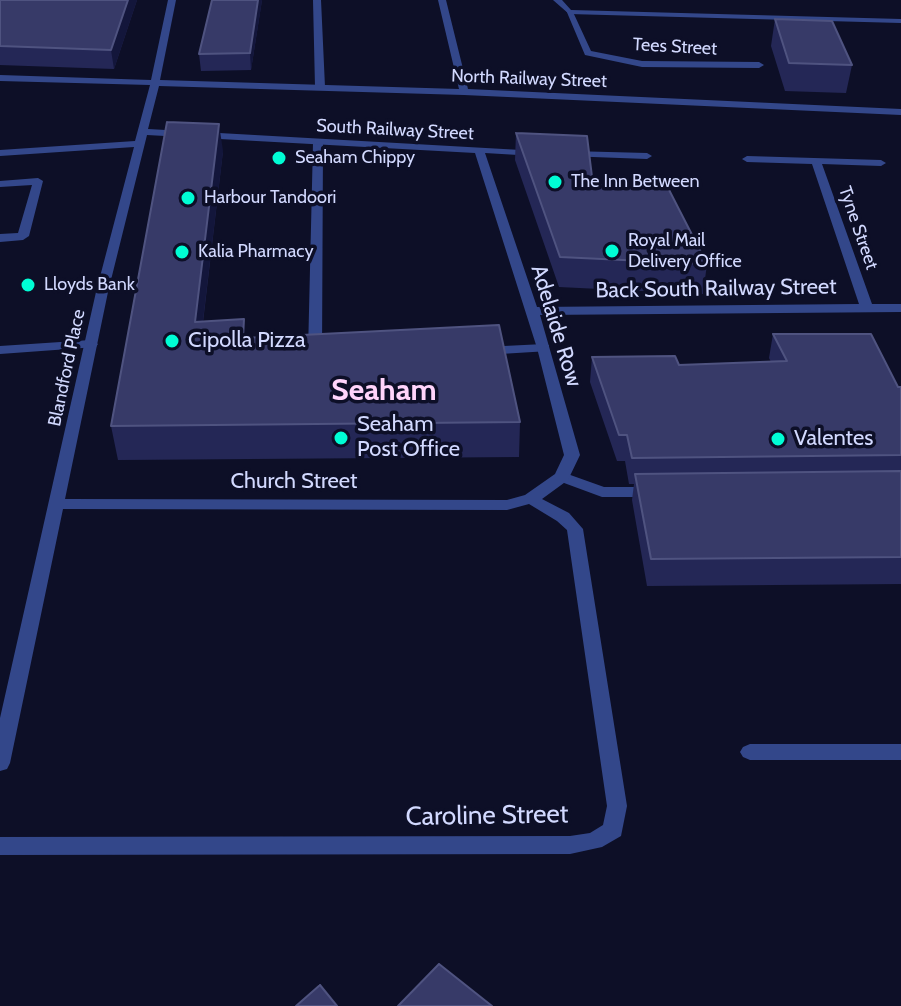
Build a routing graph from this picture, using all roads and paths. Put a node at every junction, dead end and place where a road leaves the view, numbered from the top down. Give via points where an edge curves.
1 (172, 0) edge
2 (317, 0) edge
3 (442, 0) edge
4 (557, 0) edge
5 (569, 12) junction
6 (901, 21) edge
7 (759, 65) dead end
8 (0, 78) edge
9 (155, 83) junction
10 (320, 87) junction
11 (464, 92) junction
12 (901, 112) edge
13 (140, 138) junction
14 (318, 143) junction
15 (479, 150) junction
16 (0, 153) edge
17 (546, 153) edge
18 (561, 153) edge
19 (647, 156) dead end
20 (747, 159) dead end
21 (816, 161) junction
22 (881, 163) dead end
23 (0, 184) edge
24 (0, 238) edge
25 (866, 307) junction
26 (901, 308) edge
27 (531, 311) junction
28 (91, 344) junction
29 (544, 348) junction
30 (0, 350) edge
31 (467, 351) edge
32 (330, 358) edge
33 (562, 477) junction
34 (665, 492) edge
35 (531, 499) junction
36 (56, 504) junction
37 (750, 752) dead end
38 (901, 752) edge
39 (0, 763) edge
40 (0, 846) edge

1 - 9 street, Blandford Place
2 - 10 street
3 - 11 street
4 - 5 street
5 - 6 street
5 - 7 street, Tees Street via 588,53 642,64
8 - 9 street, North Railway Street
9 - 10 street, North Railway Street
9 - 13 street, Blandford Place
10 - 11 street, North Railway Street
11 - 12 street, North Railway Street
13 - 14 street, South Railway Street
13 - 16 street, South Railway Street
13 - 28 street, Blandford Place
14 - 15 street, South Railway Street
14 - 32 street via 315,359
15 - 17 street, South Railway Street
15 - 27 street, Adelaide Row
18 - 19 street
20 - 21 street
21 - 22 street
21 - 25 street, Tyne Street
23 - 24 street via 38,181 23,236
25 - 26 street, Back South Railway Street
25 - 27 street, Back South Railway Street
27 - 29 street, Adelaide Row
28 - 30 street
28 - 36 street, Blandford Place
29 - 31 street
29 - 33 street, Adelaide Row via 572,455
33 - 34 street via 602,492
33 - 35 street
35 - 36 street, Church Street via 507,505
35 - 40 street, Caroline Street via 575,529 617,806 613,830 594,841 570,845
36 - 39 street, Blandford Place
37 - 38 street

